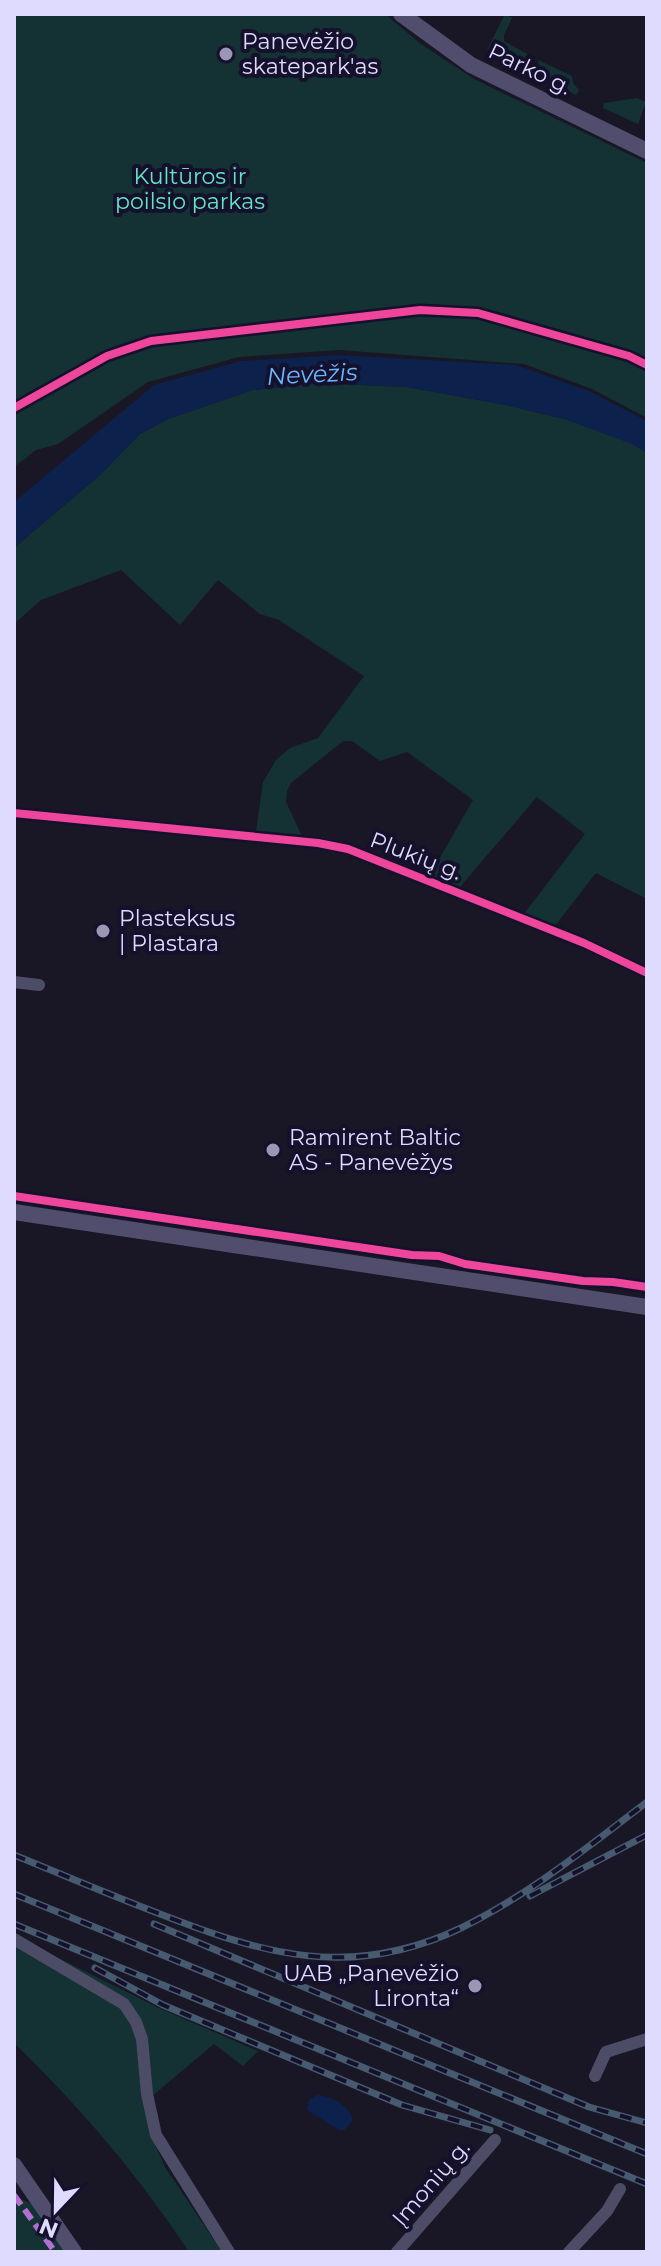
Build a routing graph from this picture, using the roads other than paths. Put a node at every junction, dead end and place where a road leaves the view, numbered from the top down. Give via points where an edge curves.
1 (401, 14) edge
2 (647, 151) edge
3 (14, 813) edge
4 (647, 973) edge
5 (14, 982) edge
6 (39, 985) dead end
7 (14, 1212) edge
8 (647, 1307) edge
9 (14, 1939) edge
10 (647, 2039) edge
11 (595, 2076) dead end
12 (495, 2140) dead end
13 (14, 2165) edge
14 (620, 2189) dead end
15 (74, 2252) edge
16 (229, 2252) edge
17 (397, 2252) edge
18 (569, 2252) edge

1 - 2 main road, Parko g. via 471,65
3 - 4 street, Plukių g. via 348,849
5 - 6 street
7 - 8 main road
9 - 16 street via 124,2004 142,2039 156,2135
10 - 11 street via 606,2052
12 - 17 street, Įmonių g.
13 - 15 main road
14 - 18 street

